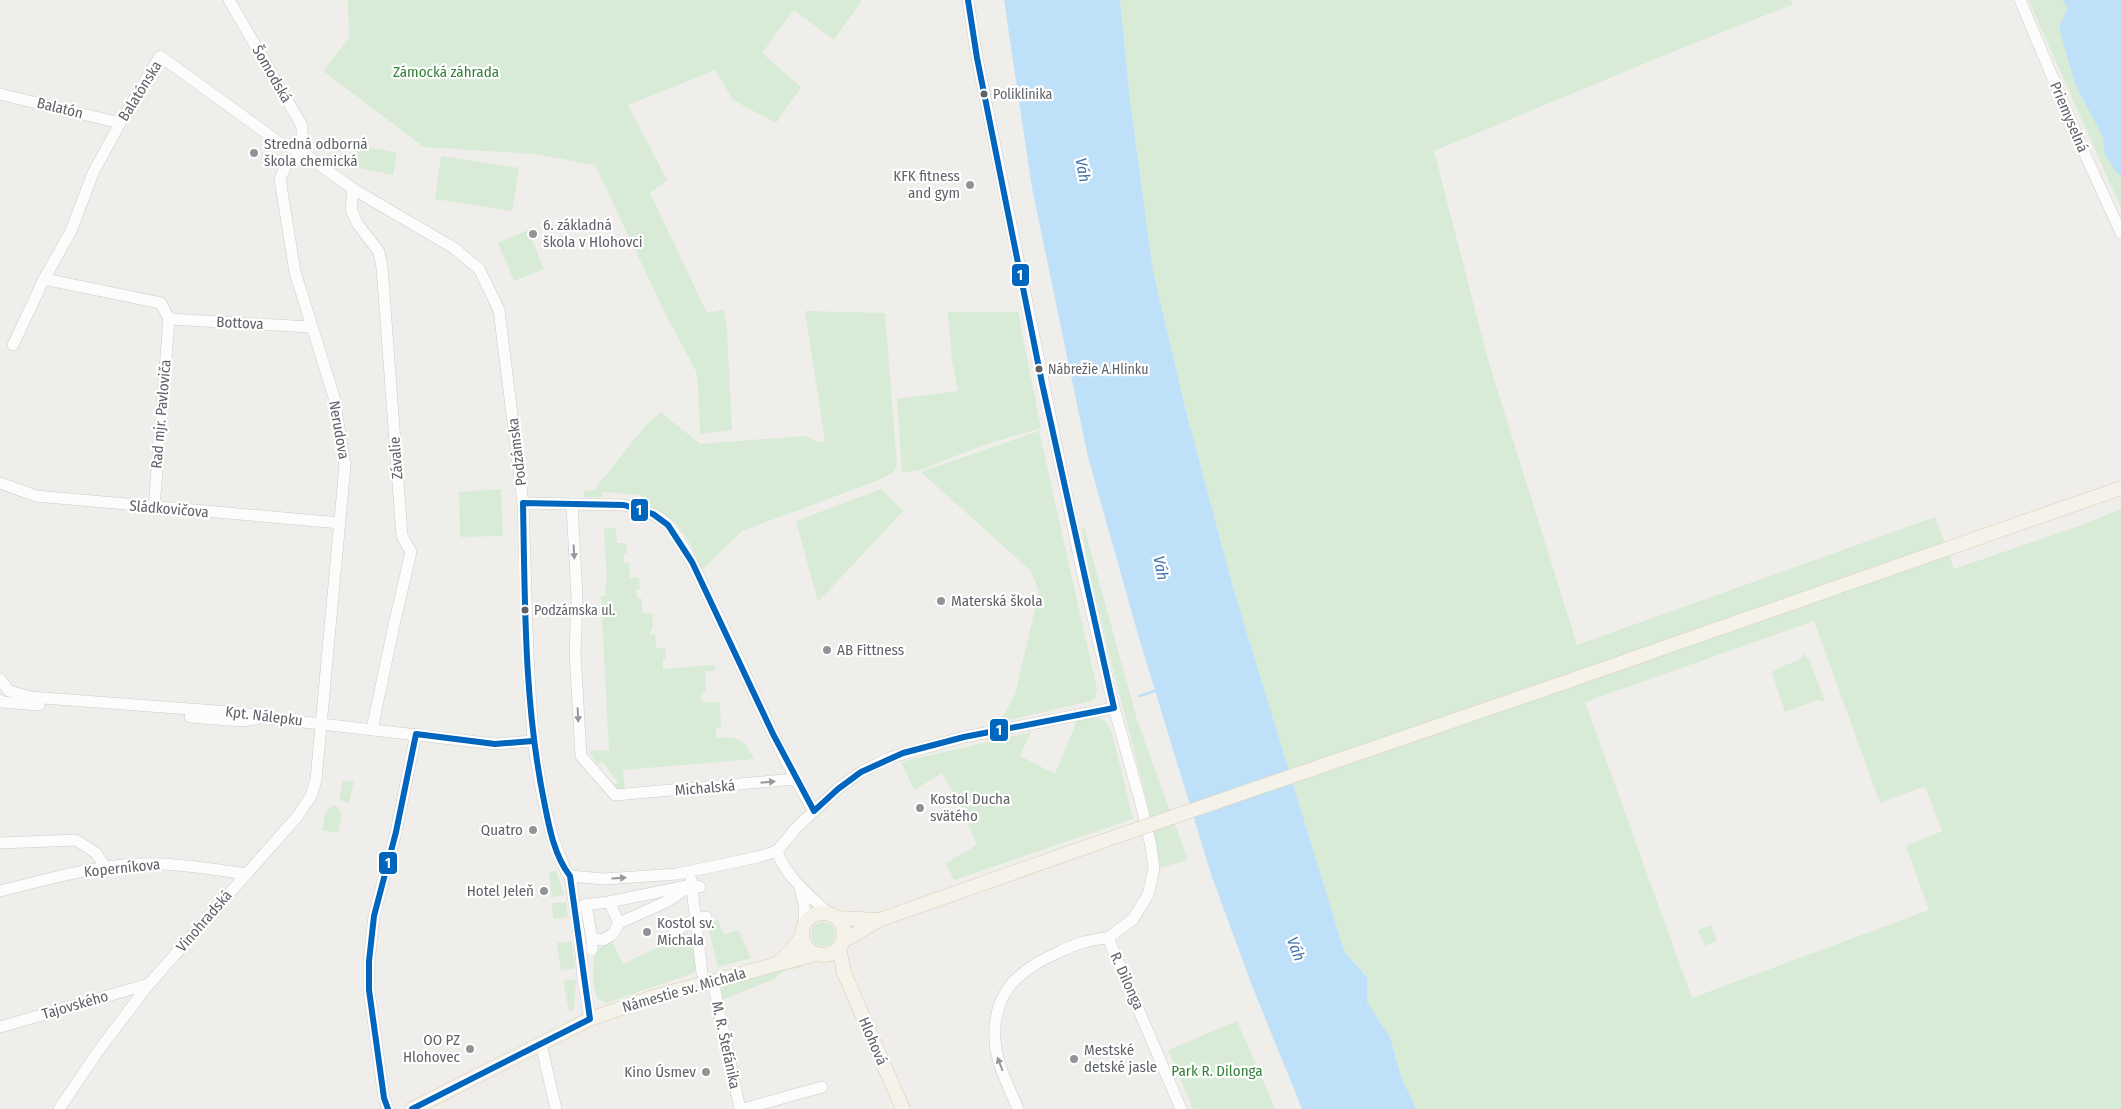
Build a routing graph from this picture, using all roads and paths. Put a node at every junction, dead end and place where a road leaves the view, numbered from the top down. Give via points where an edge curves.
1 (229, 0) edge
2 (968, 0) edge
3 (2020, 0) edge
4 (0, 94) edge
5 (120, 123) junction
6 (302, 152) junction
7 (353, 189) junction
8 (2121, 233) edge
9 (44, 279) junction
10 (169, 319) junction
11 (310, 327) junction
12 (13, 345) dead end
13 (0, 483) edge
14 (2121, 488) edge
15 (523, 504) junction
16 (572, 504) junction
17 (154, 508) junction
18 (340, 523) junction
19 (0, 679) edge
20 (0, 701) edge
21 (1114, 708) junction
22 (269, 718) junction
23 (320, 723) junction
24 (372, 729) junction
25 (416, 734) junction
26 (533, 741) junction
27 (795, 779) junction
28 (814, 811) junction
29 (0, 843) edge
30 (777, 851) junction
31 (106, 868) junction
32 (246, 874) junction
33 (570, 876) junction
34 (694, 884) junction
35 (800, 885) junction
36 (0, 891) edge
37 (660, 891) junction
38 (668, 901) junction
39 (608, 902) junction
40 (833, 916) junction
41 (701, 918) junction
42 (879, 920) junction
43 (619, 923) junction
44 (804, 931) junction
45 (1108, 938) junction
46 (670, 942) dead end
47 (841, 945) junction
48 (820, 954) junction
49 (779, 962) junction
50 (844, 973) junction
51 (708, 977) junction
52 (149, 984) junction
53 (590, 1019) junction
54 (0, 1027) edge
55 (547, 1040) junction
56 (822, 1087) dead end
57 (59, 1109) edge
58 (388, 1109) edge
59 (412, 1109) edge
60 (556, 1109) edge
61 (742, 1109) edge
62 (903, 1109) edge
63 (1018, 1109) edge
64 (1181, 1109) edge

1 - 6 street, Šomodská via 302,126
2 - 21 street, R. Dilonga via 1054,442
3 - 8 street, Priemyselná
4 - 5 street, Balatón
5 - 6 street, Balatónska via 160,56 280,143
5 - 9 street, Balatónska via 93,173 71,231
6 - 7 street, Podzámska
6 - 11 street, Nerudova via 286,165 280,179 295,272
7 - 15 street, Podzámska via 454,248 479,269 499,310
7 - 24 street, Závalie via 351,209 357,223 379,252 382,266 402,536 411,552
9 - 10 street via 161,303
9 - 12 street, Balatónska
10 - 11 street, Bottova
10 - 17 street, Rad mjr. Pavloviča
11 - 18 street, Nerudova via 334,397 345,466
13 - 17 street, Sládkovičova via 36,496
14 - 42 main road, bridge
15 - 16 street
15 - 26 street, Podzámska
16 - 27 street via 640,508 668,524 732,644
16 -> 27 street, Michalská via 577,598 575,653 582,756 615,795
17 - 18 street, Sládkovičova
18 - 23 street, Nerudova
19 - 22 street, Kpt. Nálepku via 9,691 30,697 243,713
20 - 22 street via 242,721
21 - 28 street via 964,737 903,753 861,772
21 - 45 street, R. Dilonga via 1142,804 1154,869 1148,895 1133,919
22 - 23 street, Kpt. Nálepku
23 - 24 street, Kpt. Nálepku
23 - 32 street, Vinohradská via 316,780 311,796 297,817
24 - 25 street, Kpt. Nálepku
25 - 26 street, Kpt. Nálepku via 495,744
25 - 58 street via 396,832 374,916 369,961 369,990
26 - 33 street, Podzámska via 553,839
27 - 28 street
28 - 30 street
29 - 31 street via 76,840 96,853
33 -> 30 street via 604,878 677,874 758,858
30 - 35 street via 780,860
31 - 32 street, Koperníkova via 173,864
31 - 36 street, Koperníkova
32 - 52 street, Vinohradská
33 - 53 street
34 - 37 street
34 - 38 street
34 - 41 street, Námestie sv. Michala
35 - 40 street
35 - 44 street
37 - 38 street
37 - 39 street
38 - 43 street
39 - 43 street
39 - 43 street via 585,905 598,944 613,934
40 - 42 main road
40 - 44 main road via 817,914 808,920
40 - 47 main road via 843,928
41 - 46 street via 673,934
41 - 51 street, Námestie sv. Michala
42 - 47 main road
44 - 48 main road via 806,947
44 - 49 main road, Námestie sv. Michala via 792,951
63 -> 45 street via 997,1055 995,1030 1002,998 1012,982 1036,962 1086,940
45 - 64 street, R. Dilonga
47 - 48 main road via 835,952
47 - 50 main road, Hlohová
48 - 49 main road, Námestie sv. Michala
48 - 50 main road, Hlohová
49 - 51 main road, Námestie sv. Michala
50 - 62 main road, Hlohová
51 - 53 main road, Námestie sv. Michala
51 - 61 street, M. R. Štefánika
52 - 54 street, Tajovského
52 - 57 street, Vinohradská
53 - 55 main road, Námestie sv. Michala
55 - 59 main road, Námestie sv. Michala
55 - 60 street
56 - 61 street, M. R. Štefánika

